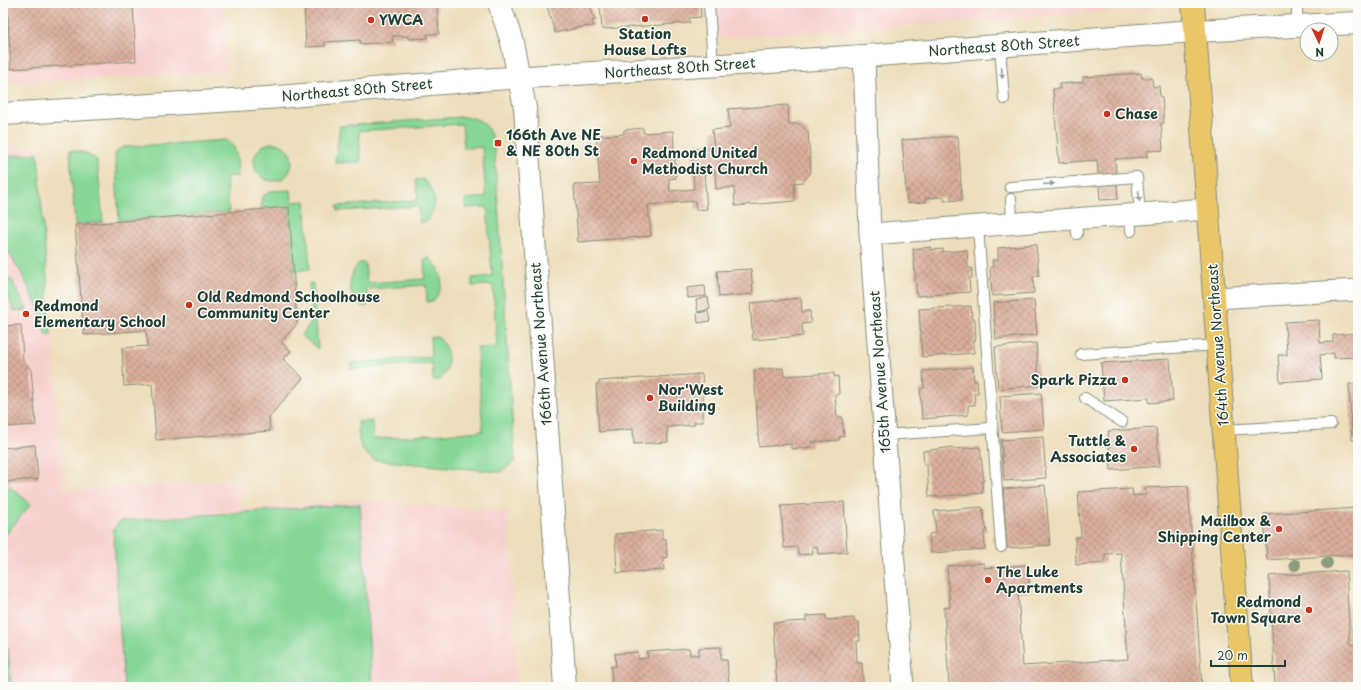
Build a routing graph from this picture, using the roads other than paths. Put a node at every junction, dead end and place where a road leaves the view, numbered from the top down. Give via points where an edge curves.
1 (499, 3) edge
2 (709, 3) edge
3 (1193, 3) edge
4 (1297, 3) edge
5 (1358, 23) edge
6 (1297, 26) junction
7 (1194, 31) junction
8 (1000, 47) junction
9 (864, 56) junction
10 (714, 66) junction
11 (519, 78) junction
12 (1004, 99) dead end
13 (3, 114) edge
14 (1010, 187) dead end
15 (1011, 199) dead end
16 (1208, 210) junction
17 (1134, 220) junction
18 (1012, 224) junction
19 (978, 226) junction
20 (870, 234) junction
21 (1358, 290) edge
22 (1214, 298) junction
23 (1218, 345) junction
24 (1081, 354) dead end
25 (1085, 398) dead end
26 (1122, 422) dead end
27 (1331, 424) dead end
28 (992, 428) junction
29 (1224, 430) junction
30 (884, 436) junction
31 (1001, 547) dead end
32 (565, 687) edge
33 (903, 687) edge
34 (1242, 687) edge

1 - 11 street, 166th Avenue Northeast via 512,42
2 - 10 lane
3 - 7 main road, 164th Avenue Northeast
4 - 6 lane
5 - 6 street, Northeast 80th Street
6 - 7 street, Northeast 80th Street
7 - 8 street, Northeast 80th Street
7 - 16 main road, 164th Avenue Northeast
8 - 9 street, Northeast 80th Street
8 -> 12 lane
9 - 10 street, Northeast 80th Street
9 - 20 street, 165th Avenue Northeast
10 - 11 street, Northeast 80th Street
11 - 13 street, Northeast 80th Street via 274,98
11 - 32 street, 166th Avenue Northeast via 525,108
14 -> 17 lane via 1137,178
15 - 18 lane
16 - 17 street
16 - 22 main road, 164th Avenue Northeast
17 - 18 street via 1077,227
18 - 19 street
19 - 20 street
19 - 28 lane
20 - 30 street, 165th Avenue Northeast
21 - 22 street
22 - 23 main road, 164th Avenue Northeast
23 - 24 lane
23 - 29 main road, 164th Avenue Northeast
25 - 26 lane
27 - 29 lane
28 - 30 lane
28 - 31 lane
29 - 34 main road, 164th Avenue Northeast
30 - 33 street, 165th Avenue Northeast

